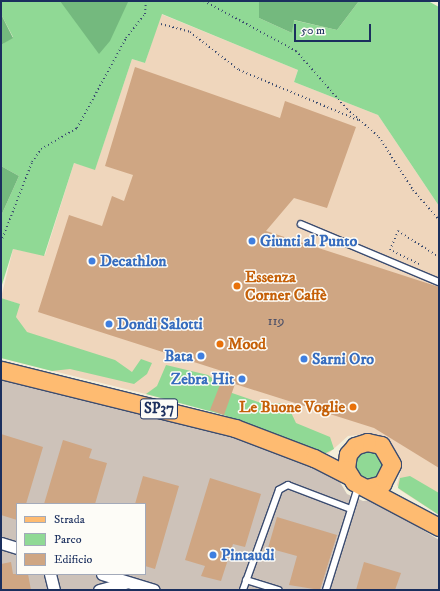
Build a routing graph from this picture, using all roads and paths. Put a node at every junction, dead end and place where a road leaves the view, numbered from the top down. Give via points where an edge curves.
1 (146, 1) edge
2 (204, 1) edge
3 (161, 24) dead end
4 (360, 122) junction
5 (439, 220) edge
6 (301, 224) dead end
7 (1, 242) edge
8 (439, 257) edge
9 (425, 268) dead end
10 (439, 282) edge
11 (1, 370) edge
12 (348, 454) junction
13 (314, 458) junction
14 (387, 478) junction
15 (358, 483) junction
16 (405, 506) junction
17 (351, 509) junction
18 (439, 527) edge
19 (1, 543) edge
20 (16, 548) edge
21 (50, 575) edge
22 (105, 575) edge
23 (246, 580) junction
24 (131, 583) junction
25 (54, 590) edge
26 (99, 590) edge
27 (154, 590) edge
28 (243, 590) edge
29 (278, 590) edge
30 (326, 590) edge

1 - 7 path via 145,14 126,38 77,128 41,150 32,162
2 - 4 path via 296,51
3 - 4 path via 190,32 246,73
4 - 5 path via 379,137 413,190
6 - 10 lane
8 - 9 path via 398,231 390,250
11 - 13 main road, SP37 via 191,416
12 - 13 main road, SP37
12 - 14 main road, SP37 via 361,443 381,445 390,457
12 - 15 main road
13 - 15 main road, SP37
14 - 15 main road
14 - 16 main road, SP37 via 392,492
15 - 16 main road, SP37
15 - 17 lane
16 - 18 main road, SP37
17 - 23 lane via 288,485 278,490
17 - 30 lane
19 - 20 street
21 - 25 street
22 - 24 street
23 - 28 lane
23 - 29 lane
24 - 26 street
24 - 27 street

